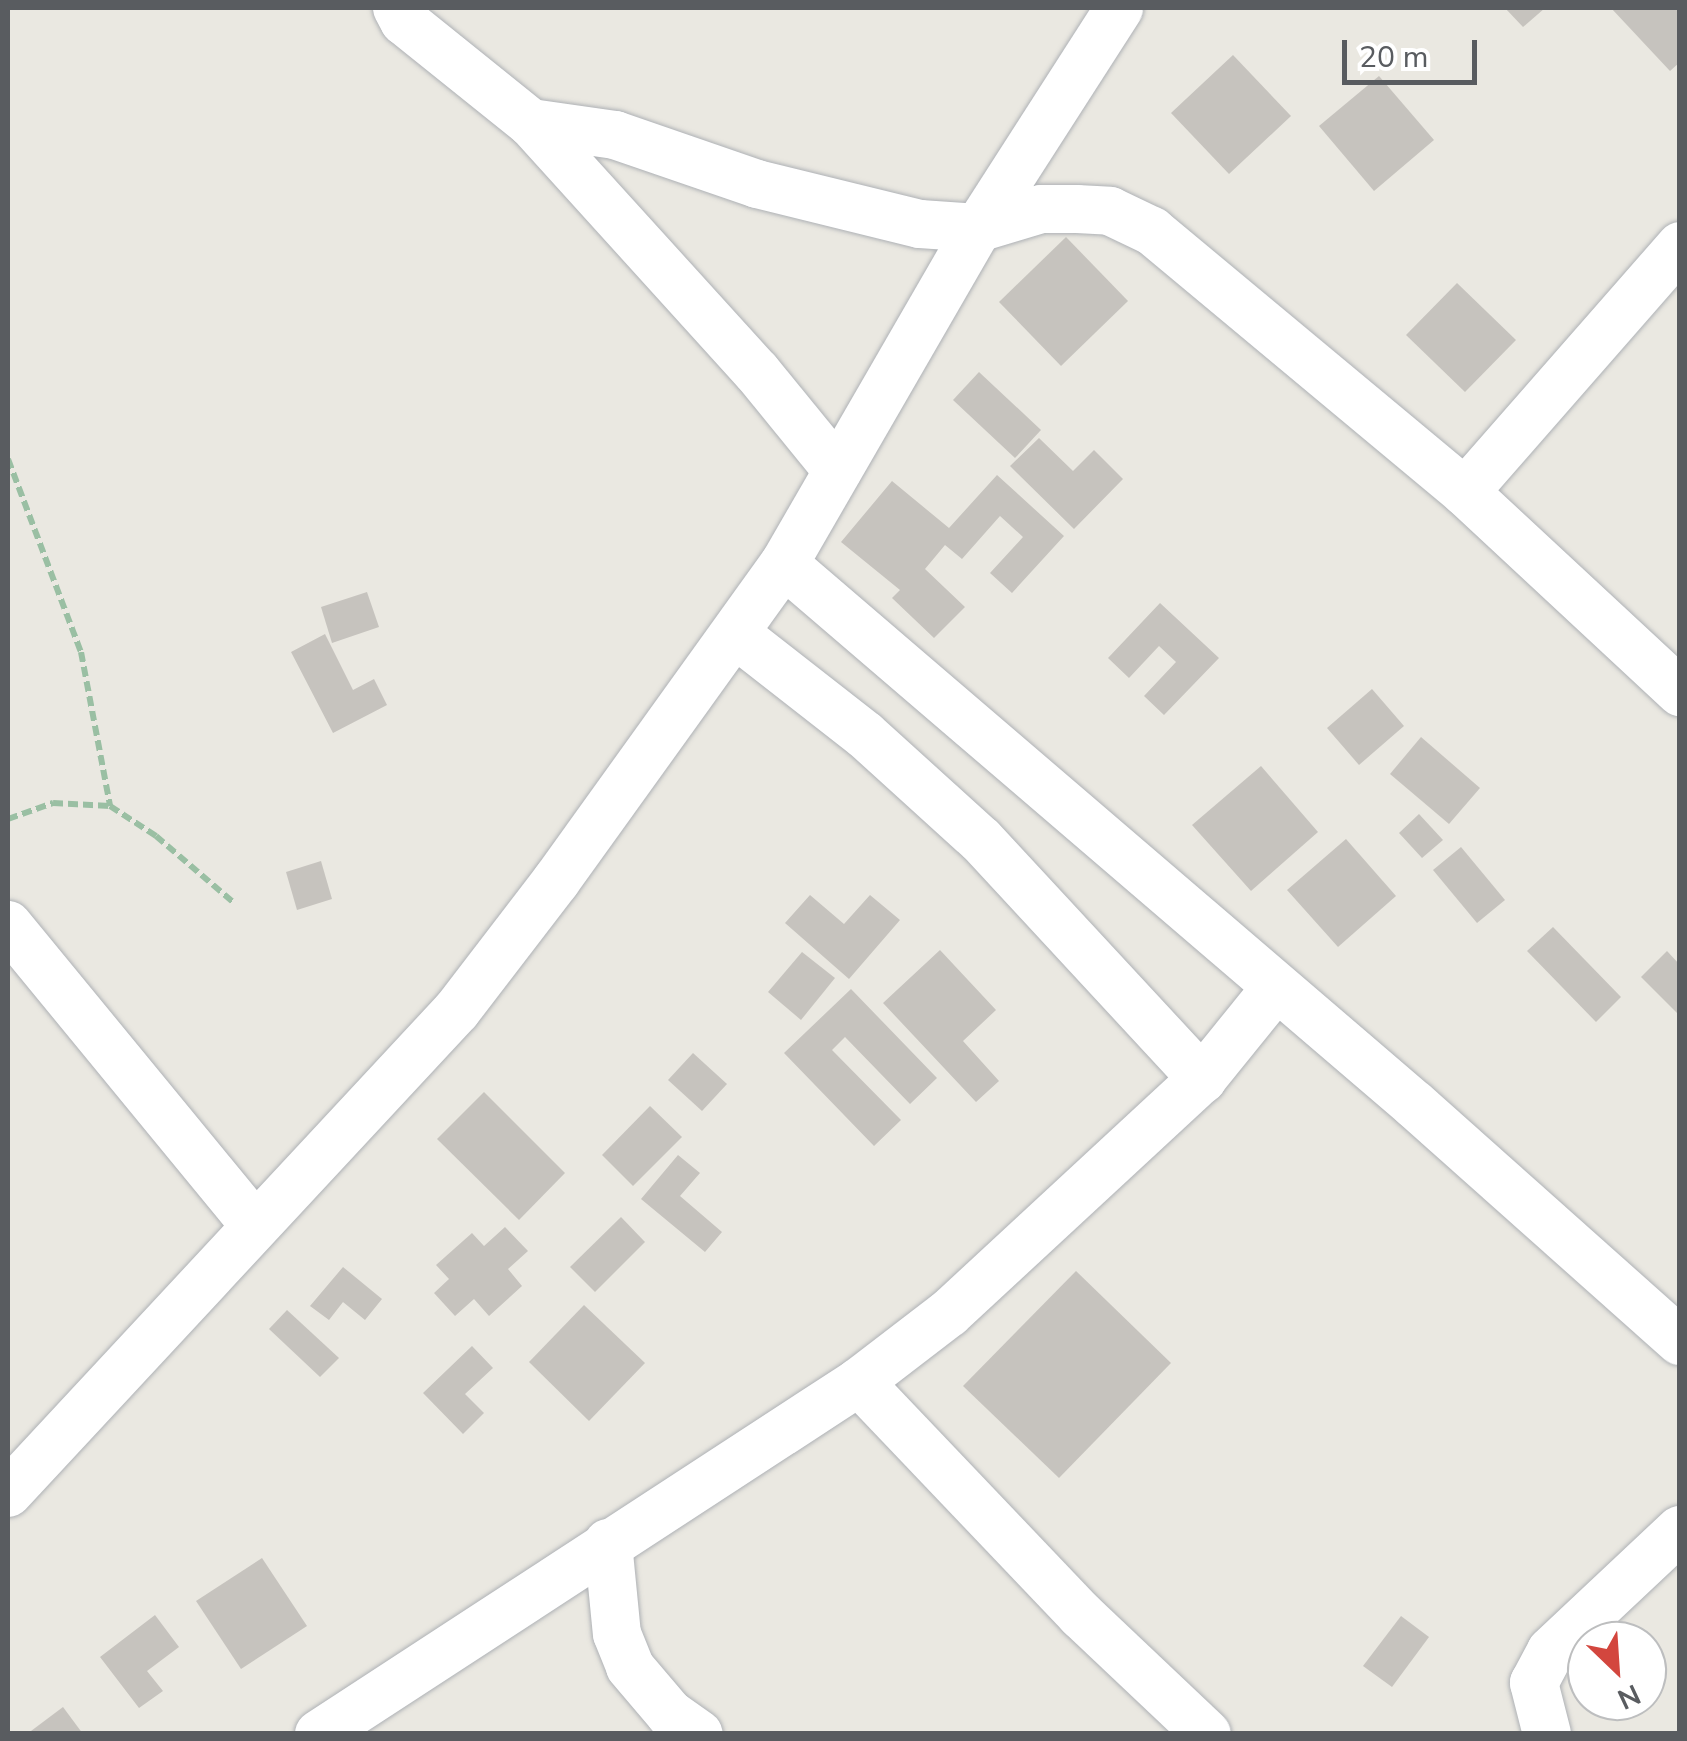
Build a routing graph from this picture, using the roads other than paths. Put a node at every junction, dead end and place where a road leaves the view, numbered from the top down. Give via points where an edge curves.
1 (360, 8) edge
2 (1119, 8) edge
3 (400, 14) edge
4 (531, 123) junction
5 (978, 228) junction
6 (1680, 246) edge
7 (837, 470) junction
8 (1465, 492) junction
9 (784, 564) junction
10 (736, 635) junction
11 (1680, 692) edge
12 (8, 925) edge
13 (1276, 989) junction
14 (1202, 1079) junction
15 (254, 1223) junction
16 (1680, 1341) edge
17 (860, 1382) junction
18 (8, 1493) edge
19 (1680, 1530) edge
20 (608, 1543) junction
21 (320, 1734) edge
22 (699, 1734) edge
23 (1206, 1734) edge
24 (1547, 1734) edge

1 - 3 street
2 - 5 street
3 - 4 street
4 - 5 street via 615,135 756,184 920,224
4 - 7 street via 758,372
5 - 7 street
5 - 8 street via 1041,209 1077,209 1110,211 1152,231
6 - 8 street
7 - 9 street
8 - 11 street
9 - 10 street
9 - 13 street
10 - 14 street via 852,724 982,840
10 - 15 street via 457,1010
12 - 15 street
13 - 14 street
13 - 16 street
14 - 17 street via 964,1300
15 - 18 street
17 - 20 street
17 - 23 street via 1081,1616
19 - 24 street via 1550,1650 1534,1682
20 - 21 street
20 - 22 street via 616,1634 630,1667 670,1714

